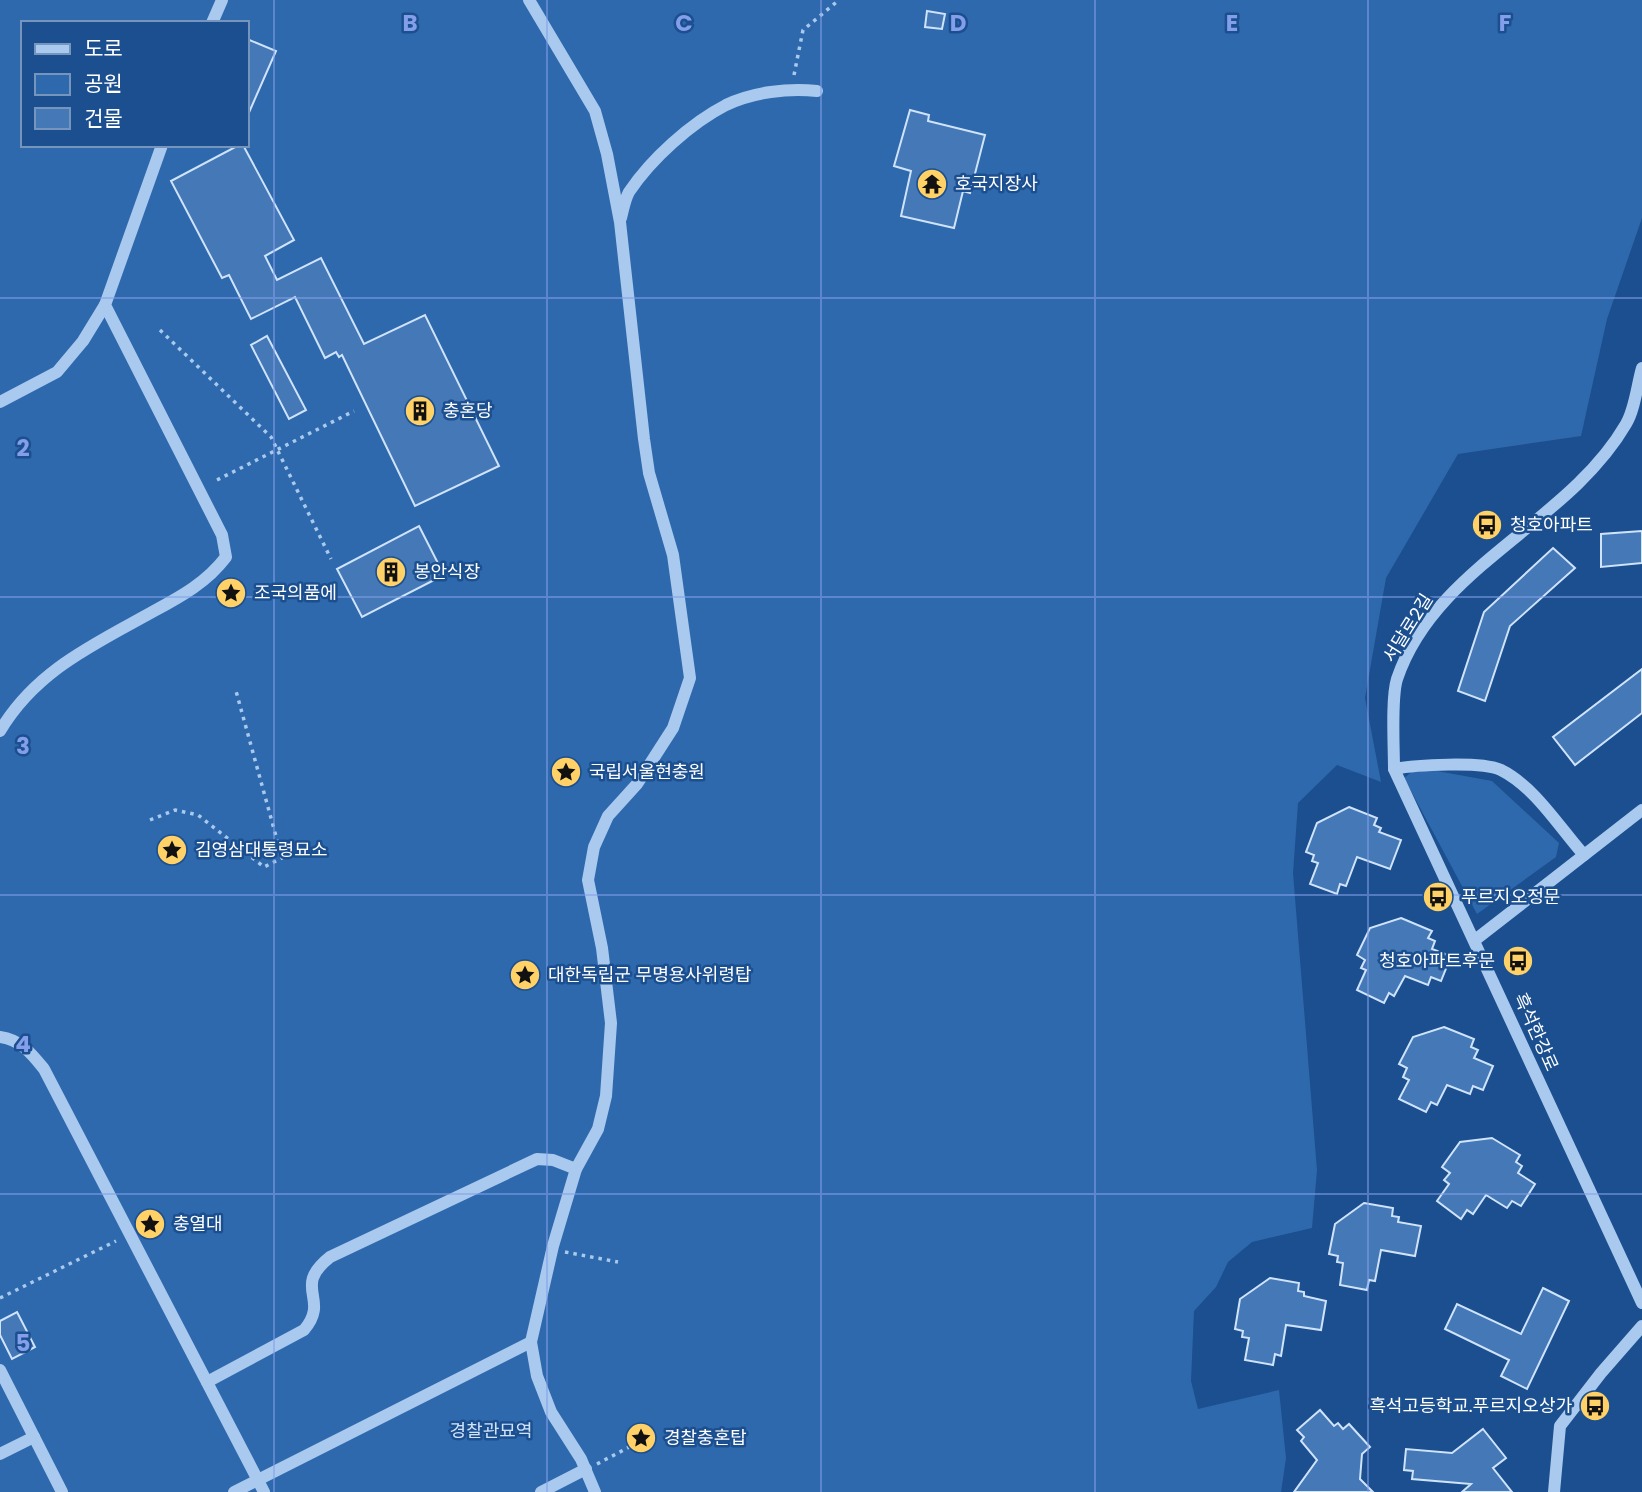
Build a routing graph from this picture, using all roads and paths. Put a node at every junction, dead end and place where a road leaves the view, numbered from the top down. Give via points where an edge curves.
1 (222, 0) edge
2 (529, 0) edge
3 (839, 0) edge
4 (213, 21) edge
5 (790, 88) junction
6 (817, 91) dead end
7 (161, 147) edge
8 (620, 222) junction
9 (105, 305) junction
10 (160, 330) dead end
11 (1642, 368) edge
12 (0, 402) edge
13 (354, 411) dead end
14 (277, 450) junction
15 (217, 480) dead end
16 (331, 559) dead end
17 (236, 691) dead end
18 (0, 731) edge
19 (1394, 772) junction
20 (1642, 810) edge
21 (150, 820) dead end
22 (1584, 855) junction
23 (1475, 940) junction
24 (0, 1037) edge
25 (576, 1169) junction
26 (131, 1234) junction
27 (552, 1250) junction
28 (618, 1262) dead end
29 (0, 1298) edge
30 (1642, 1303) edge
31 (1642, 1327) edge
32 (531, 1342) junction
33 (0, 1370) edge
34 (206, 1382) junction
35 (34, 1437) junction
36 (635, 1444) dead end
37 (0, 1454) edge
38 (586, 1469) junction
39 (257, 1480) junction
40 (62, 1492) edge
41 (234, 1492) edge
42 (264, 1492) edge
43 (541, 1492) edge
44 (595, 1492) edge
45 (1554, 1492) edge

1 - 4 street
2 - 8 street via 595,111
3 - 5 path via 803,30
5 - 6 street
5 - 8 street via 728,104 701,122 663,152 628,194
7 - 9 street
8 - 25 street via 649,473 673,555 690,678 673,728 638,783 608,816 594,846 588,880 607,983 610,1054 598,1129
9 - 12 street via 57,372
9 - 18 street via 222,535 226,557 212,575 183,595 44,676
10 - 14 path via 271,437
11 - 19 street, 서달로2길 via 1627,423 1585,479 1445,599 1416,642 1397,680
13 - 14 path
14 - 15 path
14 - 16 path
17 - 21 path via 282,858 264,867 198,815 175,810
19 - 22 street via 1422,764 1499,769 1530,793
19 - 23 street, 흑석한강로
20 - 22 street
22 - 23 street
23 - 30 street, 흑석한강로
24 - 26 street via 26,1048 44,1069
25 - 27 street
25 - 34 street via 537,1159 330,1257 309,1284 316,1303 314,1318 304,1330
26 - 29 path
26 - 34 street
27 - 28 path
27 - 32 street
31 - 45 street via 1560,1426
32 - 38 street via 537,1376 551,1412
32 - 39 street
33 - 35 street
34 - 39 street
35 - 37 street
35 - 40 street
36 - 38 path
38 - 43 street
38 - 44 street
39 - 41 street
39 - 42 street

